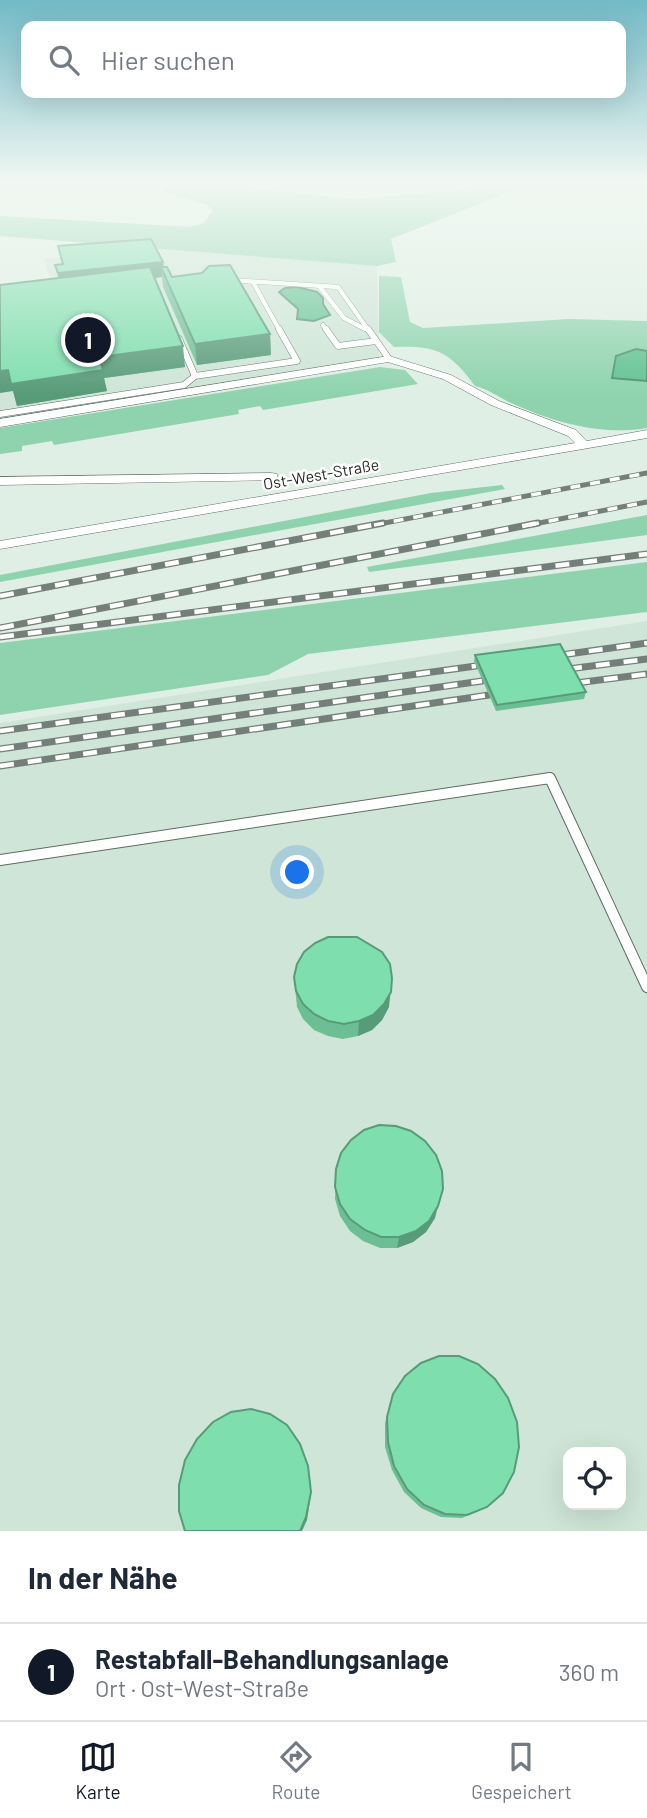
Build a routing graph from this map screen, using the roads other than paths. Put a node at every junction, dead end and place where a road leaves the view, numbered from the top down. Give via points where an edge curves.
1 (226, 280) edge
2 (253, 282) junction
3 (319, 286) junction
4 (323, 325) dead end
5 (175, 329) edge
6 (368, 330) junction
7 (376, 341) junction
8 (389, 359) junction
9 (195, 376) junction
10 (0, 414) edge
11 (0, 423) edge
12 (647, 434) edge
13 (584, 446) junction
14 (272, 477) dead end
15 (0, 481) edge
16 (0, 545) edge
17 (0, 860) edge
18 (647, 987) edge

1 - 2 lane
2 - 3 lane
2 - 9 lane via 297,361
3 - 6 lane via 344,318
3 - 6 lane via 338,287
4 - 7 lane via 338,346
5 - 9 lane
6 - 7 lane
7 - 8 lane
8 - 11 street
8 - 13 street via 447,377 495,403 572,433
9 - 10 lane via 184,385
12 - 13 street, Ost-West-Straße
13 - 16 street, Ost-West-Straße
14 - 15 street
17 - 18 lane via 550,778

